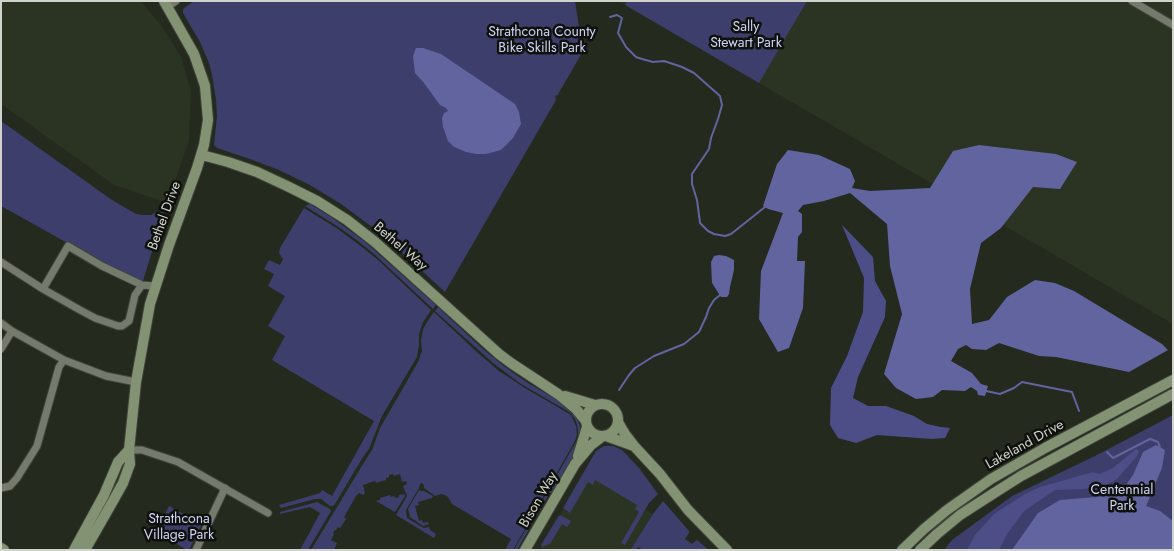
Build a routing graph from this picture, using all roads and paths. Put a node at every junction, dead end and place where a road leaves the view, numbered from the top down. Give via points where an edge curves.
1 (1132, 1) edge
2 (169, 3) edge
3 (1173, 25) edge
4 (202, 156) junction
5 (1, 262) edge
6 (142, 285) junction
7 (155, 286) junction
8 (43, 289) junction
9 (1, 323) edge
10 (12, 331) junction
11 (1, 349) edge
12 (64, 360) junction
13 (1173, 380) edge
14 (136, 382) junction
15 (558, 394) junction
16 (1173, 394) edge
17 (595, 405) junction
18 (618, 422) junction
19 (586, 424) junction
20 (605, 436) junction
21 (635, 447) junction
22 (129, 450) junction
23 (576, 464) junction
24 (1, 488) edge
25 (225, 488) junction
26 (268, 513) dead end
27 (79, 540) junction
28 (718, 540) junction
29 (68, 550) edge
30 (74, 550) edge
31 (85, 550) edge
32 (196, 550) edge
33 (525, 550) edge
34 (727, 550) edge
35 (732, 550) edge
36 (902, 550) edge
37 (920, 550) edge

1 - 3 street
2 - 4 street, Bethel Drive via 194,54 205,86 208,120
4 - 7 street, Bethel Drive
4 - 15 street, Bethel Way via 257,172 317,201 347,220 499,354
5 - 8 street
6 - 7 street
6 - 8 street via 68,246
6 - 8 street via 135,295 129,321 122,326 95,318
7 - 14 street, Bethel Drive
9 - 10 street
10 - 11 street
10 - 12 street
12 - 14 street via 106,376
12 - 24 street via 59,367 36,446 17,478 10,486
13 - 36 street, Lakeland Drive via 991,479 947,510
14 - 22 street, Bethel Drive
15 - 17 street, Bethel Way
15 - 19 street, Bethel Way via 576,408
16 - 37 street, Lakeland Drive via 991,495
17 - 18 street via 612,406
17 - 19 street via 587,414
18 - 20 street via 615,431
18 - 21 street
19 - 20 street via 592,433
19 - 23 street, Bison Way
20 - 21 street
20 - 23 street, Bison Way via 591,445
21 - 28 street
22 - 25 street via 142,450 178,462
22 - 27 street via 118,462
22 - 31 street, Bethel Drive via 130,464 123,483
23 - 33 street, Bison Way
25 - 26 street
25 - 32 street
27 - 29 street
27 - 30 street
28 - 34 street
28 - 35 street

